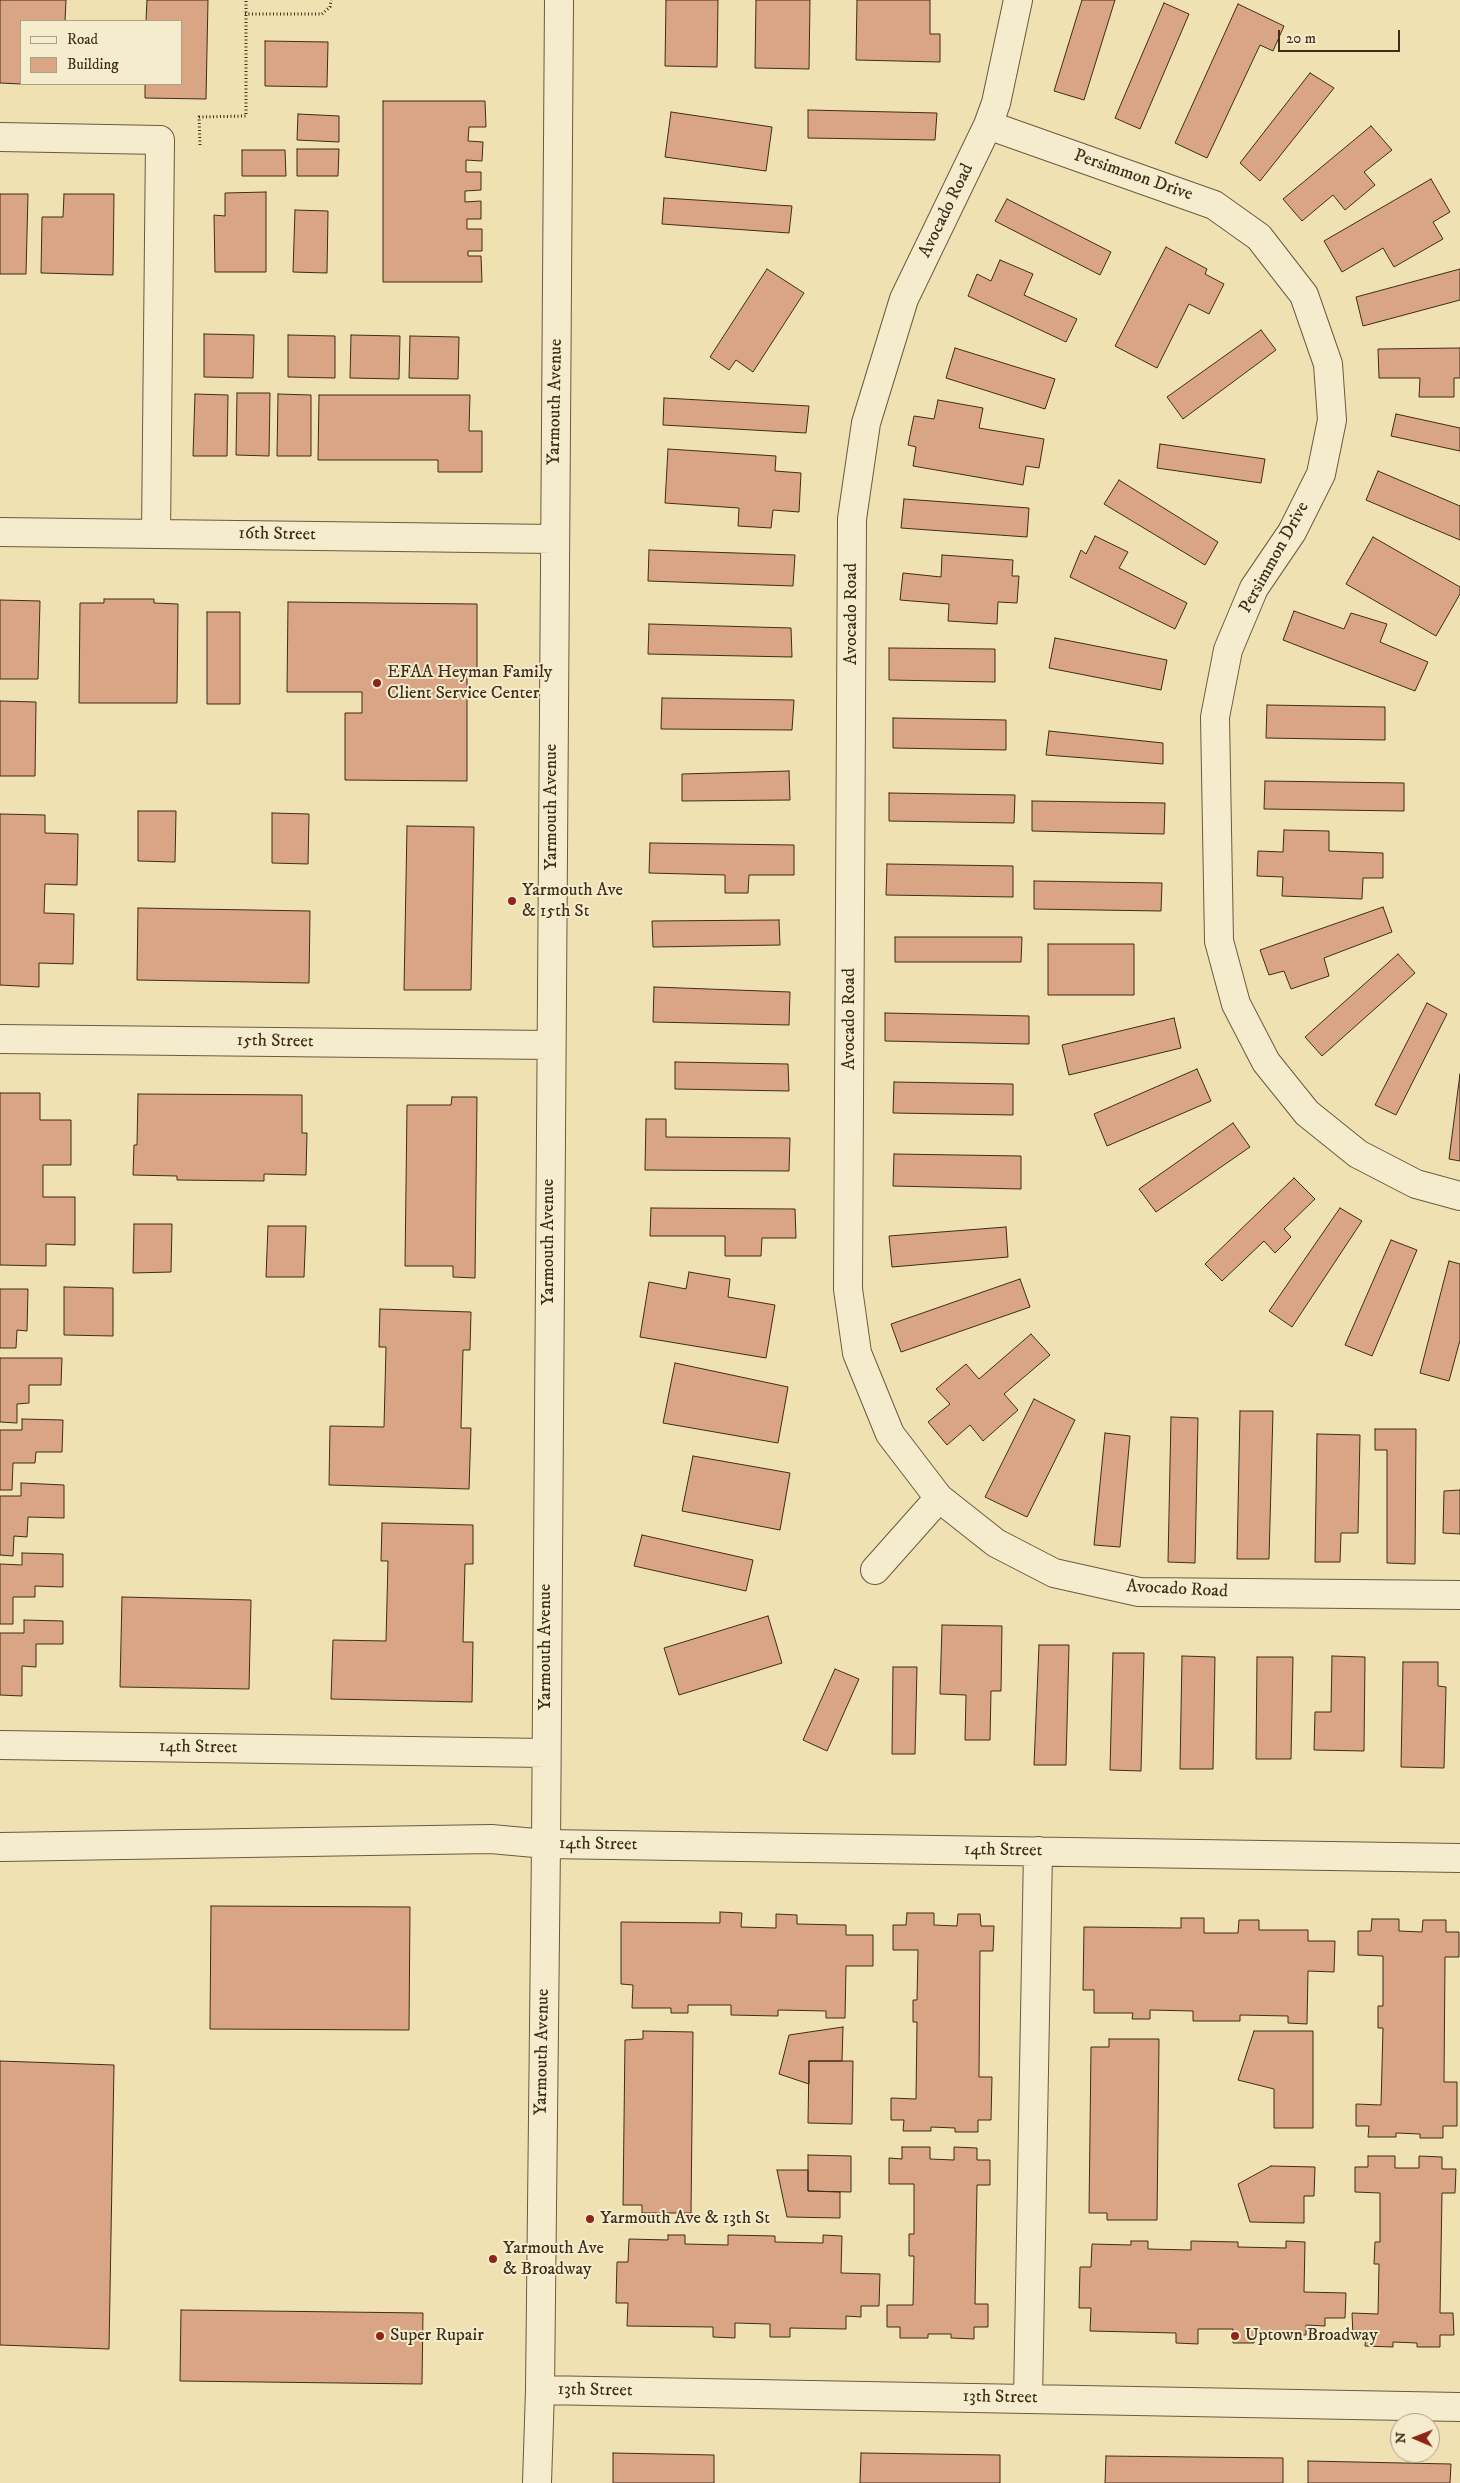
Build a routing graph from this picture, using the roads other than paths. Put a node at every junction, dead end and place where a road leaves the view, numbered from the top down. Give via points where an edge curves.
1 (559, 0) edge
2 (1018, 0) edge
3 (988, 125) junction
4 (0, 138) edge
5 (0, 532) edge
6 (156, 534) junction
7 (554, 538) junction
8 (0, 1039) edge
9 (551, 1045) junction
10 (1460, 1196) edge
11 (939, 1498) junction
12 (875, 1570) dead end
13 (1460, 1595) edge
14 (0, 1745) edge
15 (546, 1753) junction
16 (546, 1844) junction
17 (1, 1847) edge
18 (1038, 1851) junction
19 (1460, 1858) edge
20 (540, 2390) junction
21 (1028, 2399) junction
22 (1460, 2407) edge
23 (537, 2483) edge

1 - 7 street, Yarmouth Avenue
2 - 3 street, Avocado Road via 996,103
3 - 10 street, Persimmon Drive via 1214,205 1259,237 1304,295 1328,364 1332,420 1321,474 1292,532 1254,588 1228,650 1214,717 1219,941 1236,1004 1266,1062 1307,1113 1358,1154 1416,1184
3 - 11 street, Avocado Road via 904,299 866,423 852,519 848,1289 857,1354 890,1434
4 - 6 street via 160,140
5 - 6 street, 16th Street
6 - 7 street, 16th Street
7 - 9 street, Yarmouth Avenue
8 - 9 street, 15th Street
9 - 15 street, Yarmouth Avenue
11 - 12 street
11 - 13 street, Avocado Road via 996,1544 1054,1573 1139,1592
14 - 15 street, 14th Street
15 - 16 street, Yarmouth Avenue
16 - 17 street, 14th Street via 490,1839 411,1839
16 - 18 street, 14th Street
16 - 20 street, Yarmouth Avenue
18 - 19 street, 14th Street
18 - 21 street
20 - 21 street, 13th Street
20 - 23 street, Yarmouth Avenue
21 - 22 street, 13th Street

